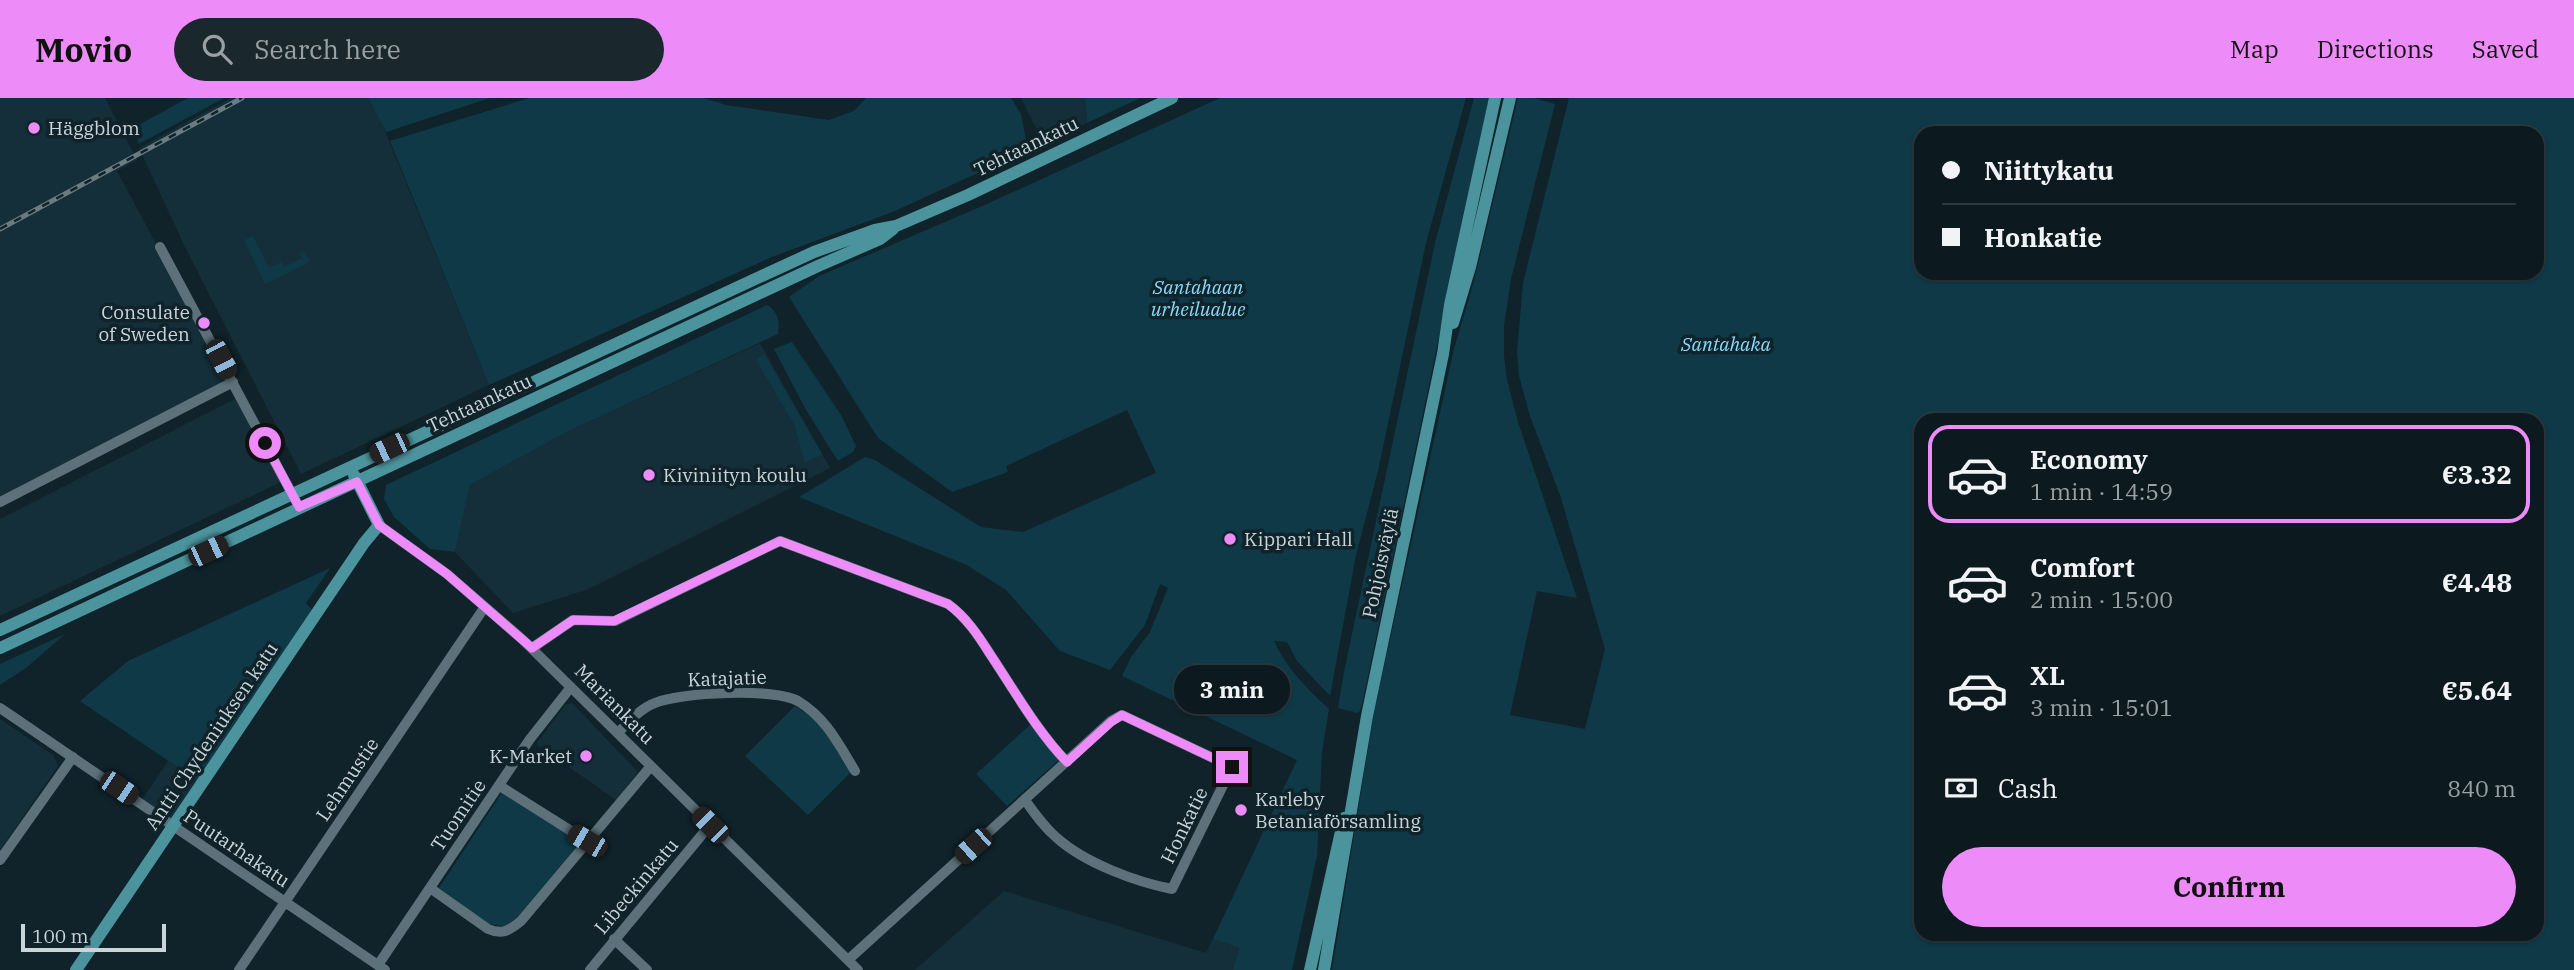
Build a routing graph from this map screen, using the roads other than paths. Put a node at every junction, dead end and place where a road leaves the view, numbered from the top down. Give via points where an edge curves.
1 (1171, 98) edge
2 (1495, 98) edge
3 (1510, 98) edge
4 (896, 226) junction
5 (160, 247) dead end
6 (1443, 354) junction
7 (233, 382) junction
8 (350, 467) junction
9 (357, 482) junction
10 (292, 494) junction
11 (0, 502) edge
12 (299, 507) junction
13 (379, 525) junction
14 (484, 608) junction
15 (0, 630) edge
16 (0, 648) edge
17 (532, 648) junction
18 (571, 687) junction
19 (0, 708) edge
20 (618, 733) junction
21 (73, 757) junction
22 (1067, 762) junction
23 (651, 766) junction
24 (855, 771) dead end
25 (1354, 781) junction
26 (500, 786) junction
27 (1025, 800) junction
28 (710, 825) junction
29 (174, 826) junction
30 (587, 841) junction
31 (0, 860) edge
32 (430, 888) junction
33 (286, 902) junction
34 (614, 939) junction
35 (848, 960) junction
36 (381, 968) edge
37 (76, 970) edge
38 (239, 970) edge
39 (590, 970) edge
40 (647, 970) edge
41 (858, 970) edge
42 (1310, 970) edge
43 (1324, 970) edge

1 - 4 main road, Tehtaankatu
2 - 6 main road, Pohjoisväylä
3 - 6 main road, Pohjoisväylä via 1470,267
4 - 8 main road, Tehtaankatu via 814,252
4 - 9 main road, Tehtaankatu via 880,239
5 - 7 street
6 - 25 main road, Pohjoisväylä
7 - 10 street
7 - 11 street
8 - 9 main road, Mariankatu
8 - 10 main road, Tehtaankatu
9 - 12 main road, Tehtaankatu
9 - 13 main road, Mariankatu
10 - 12 street
10 - 15 main road, Tehtaankatu
12 - 16 main road, Tehtaankatu
13 - 14 street, Mariankatu via 447,574
13 - 29 main road, Antti Chydeniuksen katu
14 - 17 street, Mariankatu
14 - 33 street, Lehmustie
17 - 18 street, Mariankatu
17 - 22 street via 573,620 614,621 780,541 948,604 978,636
18 - 20 street, Mariankatu
18 - 26 street, Tuomitie via 530,738
19 - 21 street, Puutarhakatu
20 - 23 street, Mariankatu
20 - 24 street, Katajatie via 653,703 667,699 774,694 790,697 822,719
21 - 29 street, Puutarhakatu
21 - 31 street
22 - 27 street, Honkatie
22 - 27 street, Honkatie via 1122,715 1232,767 1172,889 1138,880 1068,847
23 - 28 street, Mariankatu
23 - 30 street
25 - 42 main road, Pohjoisväylä
25 - 43 main road, Pohjoisväylä
26 - 30 street
26 - 32 street, Tuomitie
27 - 35 street, Honkatie
28 - 34 street, Libeckinkatu
28 - 35 street, Mariankatu
29 - 33 street, Puutarhakatu
29 - 37 main road, Antti Chydeniuksen katu
30 - 32 street via 509,931 488,929
32 - 36 street, Tuomitie
33 - 36 street, Puutarhakatu
33 - 38 street, Lehmustie
34 - 39 street, Libeckinkatu
34 - 40 street
35 - 41 street, Mariankatu

